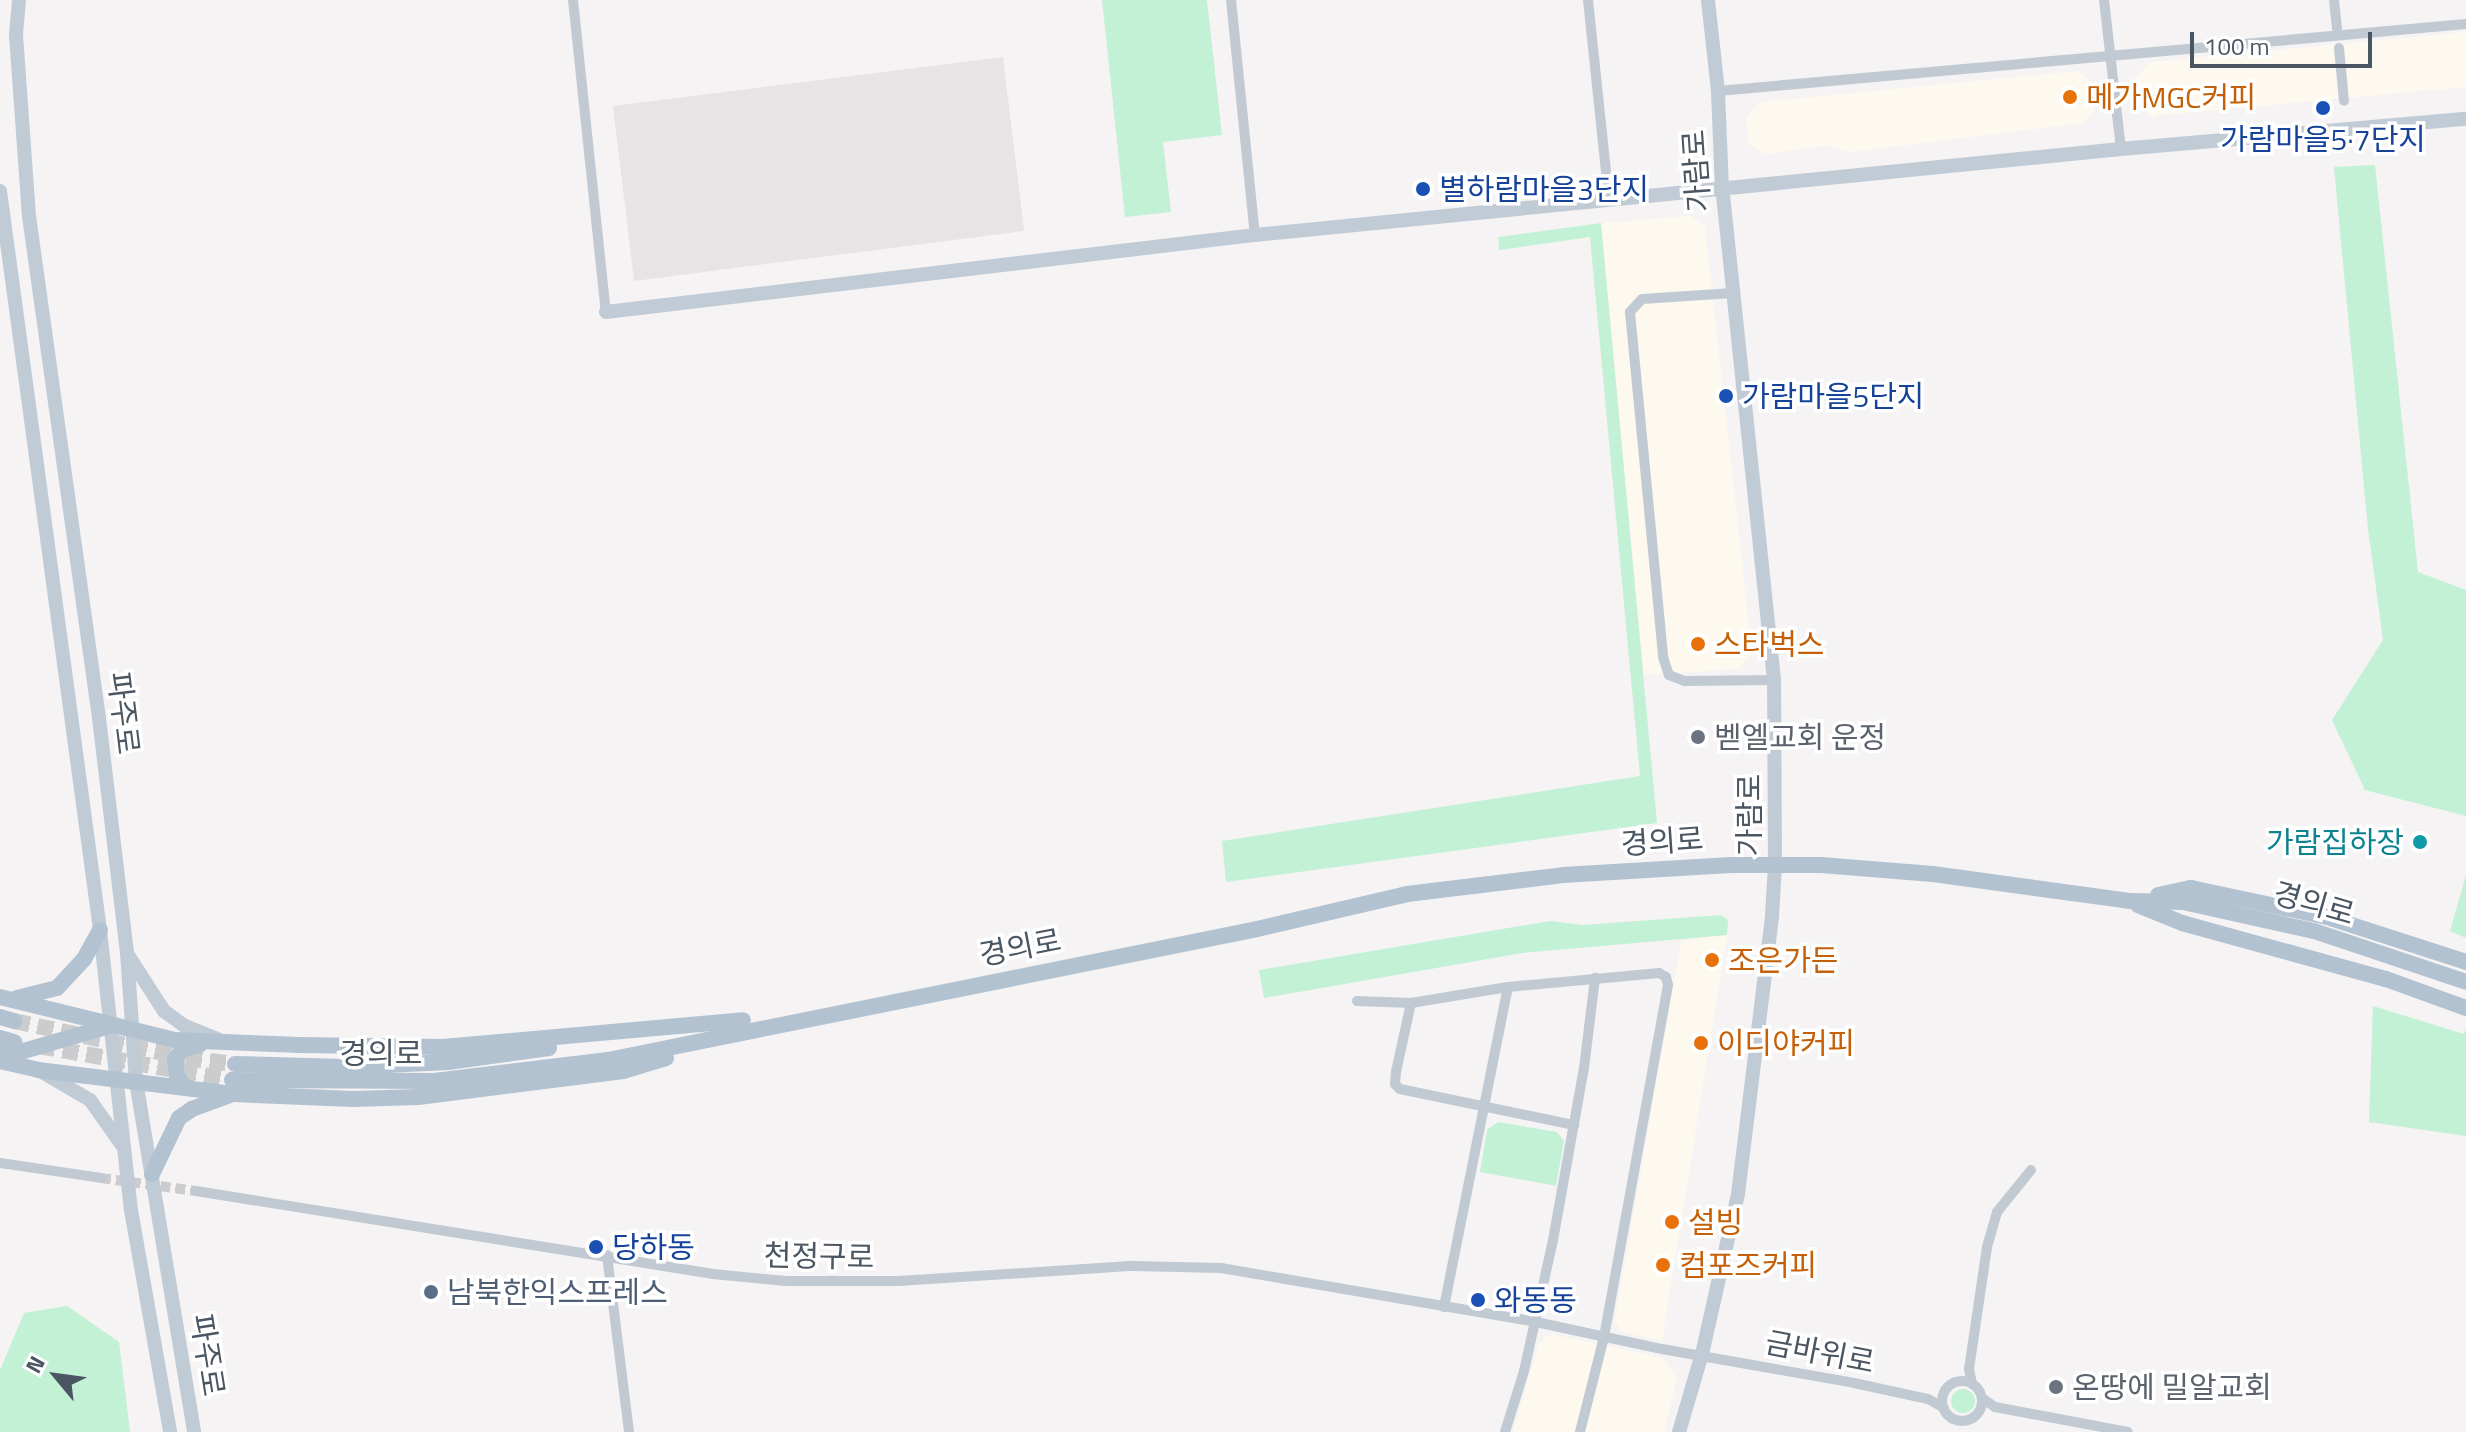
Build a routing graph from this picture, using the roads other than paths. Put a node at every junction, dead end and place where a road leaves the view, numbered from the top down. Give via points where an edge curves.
1 (19, 0) edge
2 (573, 0) edge
3 (1231, 0) edge
4 (1588, 0) edge
5 (1708, 0) edge
6 (2104, 0) edge
7 (2334, 0) edge
8 (2466, 24) edge
9 (2337, 29) dead end
10 (2339, 48) dead end
11 (2110, 59) junction
12 (1718, 91) junction
13 (2344, 101) dead end
14 (2466, 119) edge
15 (2121, 149) junction
16 (1722, 188) junction
17 (0, 191) edge
18 (1609, 199) junction
19 (1255, 235) junction
20 (1733, 293) junction
21 (606, 312) joint
22 (1774, 680) junction
23 (1775, 864) junction
24 (2129, 901) junction
25 (100, 930) junction
26 (127, 953) junction
27 (2466, 962) edge
28 (1595, 978) junction
29 (2466, 982) edge
30 (1508, 987) junction
31 (4, 998) edge
32 (1357, 1001) dead end
33 (1411, 1003) junction
34 (2466, 1008) edge
35 (112, 1025) junction
36 (742, 1027) junction
37 (132, 1029) junction
38 (219, 1039) junction
39 (5, 1043) edge
40 (0, 1061) edge
41 (38, 1070) junction
42 (117, 1079) junction
43 (233, 1079) junction
44 (136, 1081) junction
45 (186, 1088) junction
46 (1484, 1108) junction
47 (1574, 1125) junction
48 (124, 1148) junction
49 (0, 1163) edge
50 (2031, 1170) dead end
51 (152, 1174) junction
52 (101, 1178) tunnel mouth
53 (196, 1191) tunnel mouth
54 (607, 1255) junction
55 (1444, 1307) junction
56 (1536, 1322) junction
57 (1604, 1337) junction
58 (1702, 1354) junction
59 (1969, 1369) junction
60 (1960, 1382) junction
61 (1972, 1384) junction
62 (1945, 1392) junction
63 (1982, 1398) junction
64 (1928, 1399) junction
65 (1995, 1407) junction
66 (1944, 1408) junction
67 (1978, 1413) junction
68 (170, 1432) edge
69 (194, 1432) edge
70 (629, 1432) edge
71 (1505, 1432) edge
72 (1580, 1432) edge
73 (1679, 1432) edge
74 (2128, 1432) edge

1 - 26 street, 파주로 via 16,35 29,216
2 - 21 street
3 - 19 street
4 - 18 street
5 - 12 street, 가람로
6 - 11 street
7 - 9 street
8 - 11 street
10 - 13 street
11 - 12 street
11 - 15 street
12 - 16 street, 가람로
14 - 15 street
15 - 16 street
16 - 18 street
16 - 20 street, 가람로
17 - 25 street, 파주로
18 - 19 street
19 - 21 street
20 - 22 street, 가람로
20 - 22 street via 1642,299 1630,312 1663,657 1669,675 1685,681
22 - 23 street, 가람로
23 - 24 main road, 경의로 via 1933,874
23 - 36 main road, 경의로 via 1563,875 1407,894 1257,929
23 - 58 street, 가람로 via 1738,1194
24 - 27 main road via 2191,888 2327,917
24 - 29 main road, 경의로 via 2232,910 2314,931
24 - 34 main road via 2182,923 2386,979
25 - 31 main road via 84,959 57,988
25 - 35 street, 파주로
26 - 37 street, 파주로
26 - 38 street via 164,1011
28 - 30 street
28 - 47 street
28 - 57 street via 1659,973 1668,985
30 - 33 street
30 - 46 street
31 - 35 main road
32 - 33 street
33 - 46 street via 1395,1084
35 - 37 main road
35 - 39 main road via 20,1052
35 - 42 street, 파주로
36 - 38 main road via 443,1047
36 - 43 main road, 경의로 via 448,1062
36 - 43 main road via 623,1071 418,1097 353,1099
37 - 38 main road via 175,1040
37 - 44 street, 파주로
38 - 45 main road via 179,1052 174,1066
40 - 41 main road
41 - 42 main road
41 - 48 street via 90,1100
42 - 44 main road
42 - 48 street, 파주로
43 - 45 main road
43 - 51 main road via 179,1118
44 - 45 main road
44 - 51 street, 파주로
46 - 47 street
46 - 55 street
47 - 56 street
48 - 68 street, 파주로
49 - 52 street
50 - 59 street via 1997,1212
51 - 69 street, 파주로
53 - 54 street, 천정구로
54 - 55 street, 천정구로 via 737,1277 827,1282 1134,1266 1221,1268
54 - 70 street
55 - 56 street, 천정구로
56 - 57 street, 천정구로
56 - 71 street
57 - 58 street, 금바위로
57 - 72 street
58 - 64 street, 금바위로
58 - 73 street, 가람로
59 - 60 street
59 - 61 street
60 - 61 street
60 - 62 street
61 - 63 street
62 - 64 street
62 - 66 street
63 - 65 street
63 - 67 street
64 - 66 street, 금바위로
65 - 67 street
65 - 74 street
66 - 67 street via 1958,1421

